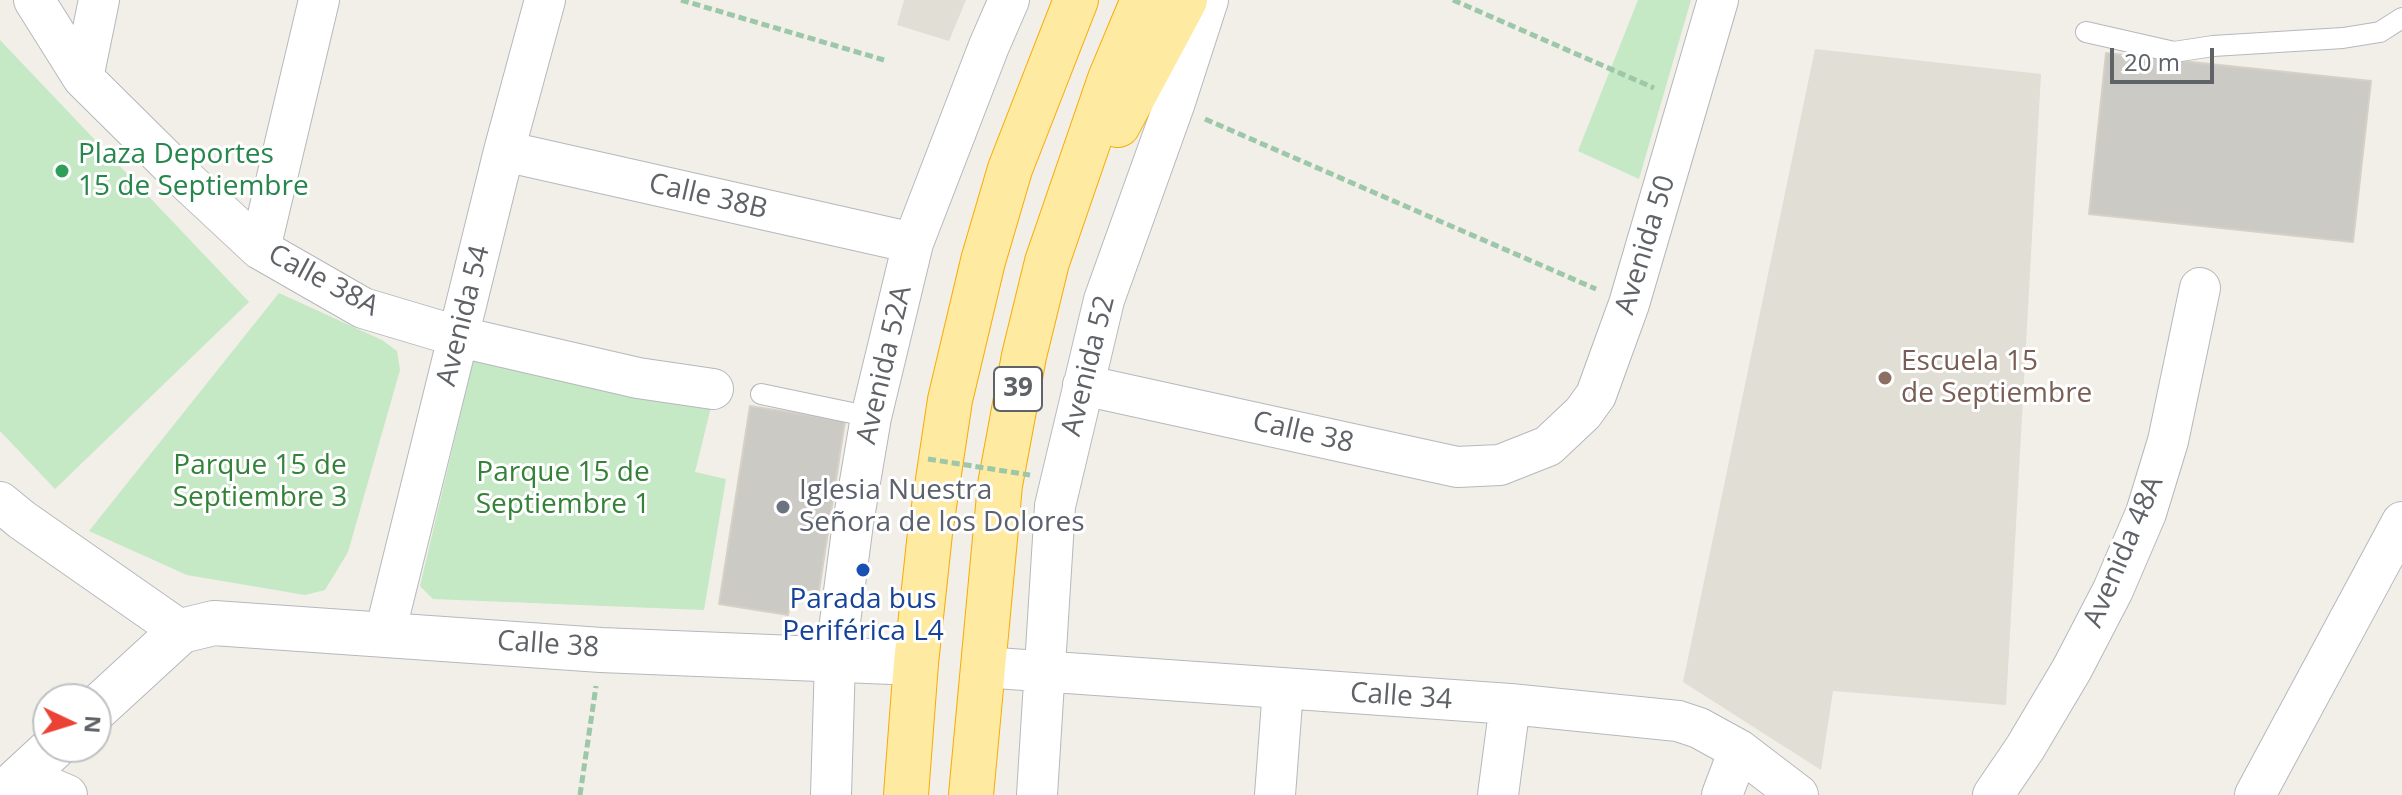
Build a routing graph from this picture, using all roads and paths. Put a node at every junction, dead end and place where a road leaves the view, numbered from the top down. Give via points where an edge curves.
1 (34, 0) edge
2 (99, 0) edge
3 (319, 0) edge
4 (545, 0) edge
5 (681, 0) edge
6 (1009, 0) edge
7 (1055, 0) edge
8 (1076, 0) edge
9 (1143, 0) edge
10 (1185, 0) edge
11 (1208, 0) edge
12 (1453, 0) edge
13 (1718, 0) edge
14 (2402, 18) edge
15 (2086, 32) dead end
16 (884, 60) dead end
17 (83, 78) junction
18 (1688, 103) junction
19 (1174, 105) junction
20 (504, 151) junction
21 (1010, 169) junction
22 (913, 243) junction
23 (260, 249) junction
24 (1047, 262) junction
25 (2200, 288) dead end
26 (1629, 304) junction
27 (460, 337) junction
28 (1083, 385) junction
29 (713, 389) dead end
30 (761, 394) dead end
31 (871, 417) junction
32 (1523, 458) joint
33 (928, 459) dead end
34 (1030, 475) dead end
35 (0, 502) edge
36 (2402, 522) edge
37 (181, 631) junction
38 (385, 633) junction
39 (601, 650) junction
40 (835, 660) junction
41 (916, 663) junction
42 (982, 667) junction
43 (1043, 672) junction
44 (1283, 689) junction
45 (112, 694) edge
46 (1510, 704) junction
47 (1739, 750) junction
48 (37, 763) edge
49 (12, 786) edge
50 (67, 795) edge
51 (580, 795) edge
52 (831, 795) edge
53 (906, 795) edge
54 (971, 795) edge
55 (1037, 795) edge
56 (1275, 795) edge
57 (1498, 795) edge
58 (1722, 795) edge
59 (1798, 795) edge
60 (1993, 795) edge
61 (2255, 795) edge

1 - 17 street, Calle 38A
2 - 17 street
3 - 23 street
4 - 20 street, Avenida 54
5 - 16 path
6 - 22 street, Avenida 52A
7 - 21 highway
8 - 21 highway, 39
9 - 24 highway, 39
10 - 24 highway
11 - 19 street, Avenida 52
12 - 18 path
13 - 18 street, Avenida 50
14 - 15 lane via 2380,32 2343,38 2174,52
17 - 23 street, Calle 38A
18 - 26 street, Avenida 50
19 - 26 path
19 - 28 street, Avenida 52 via 1104,300
20 - 22 street, Calle 38B
20 - 27 street, Avenida 54
21 - 41 highway, 39 via 950,400
22 - 31 street, Avenida 52A
23 - 27 street, Calle 38A via 363,308
24 - 42 highway, 39 via 1000,485
25 - 60 street, Avenida 48A via 2168,441 2146,513 2072,669
26 - 32 street, Avenida 50 via 1596,395 1548,446
27 - 29 street, Calle 38A via 638,378
27 - 38 street, Avenida 54
28 - 32 street, Calle 38 via 1457,467
28 - 43 street, Avenida 52 via 1055,506
30 - 31 lane
31 - 40 street, Avenida 52A
33 - 34 path, bridge
35 - 37 street
36 - 61 street
37 - 38 street, Calle 38 via 214,623
37 - 45 street
38 - 39 street, Calle 38
39 - 40 street, Calle 38
39 - 51 path
40 - 41 street, Calle 38
40 - 52 street, Avenida 52A
41 - 53 highway, 39
42 - 43 street, Calle 34
42 - 54 highway, 39
43 - 44 street, Calle 34
43 - 55 street, Avenida 52
44 - 46 street, Calle 34
44 - 56 street
46 - 47 street, Calle 34 via 1678,721
46 - 57 street
47 - 58 street
47 - 59 street, Calle 34
48 - 49 street
49 - 50 street

